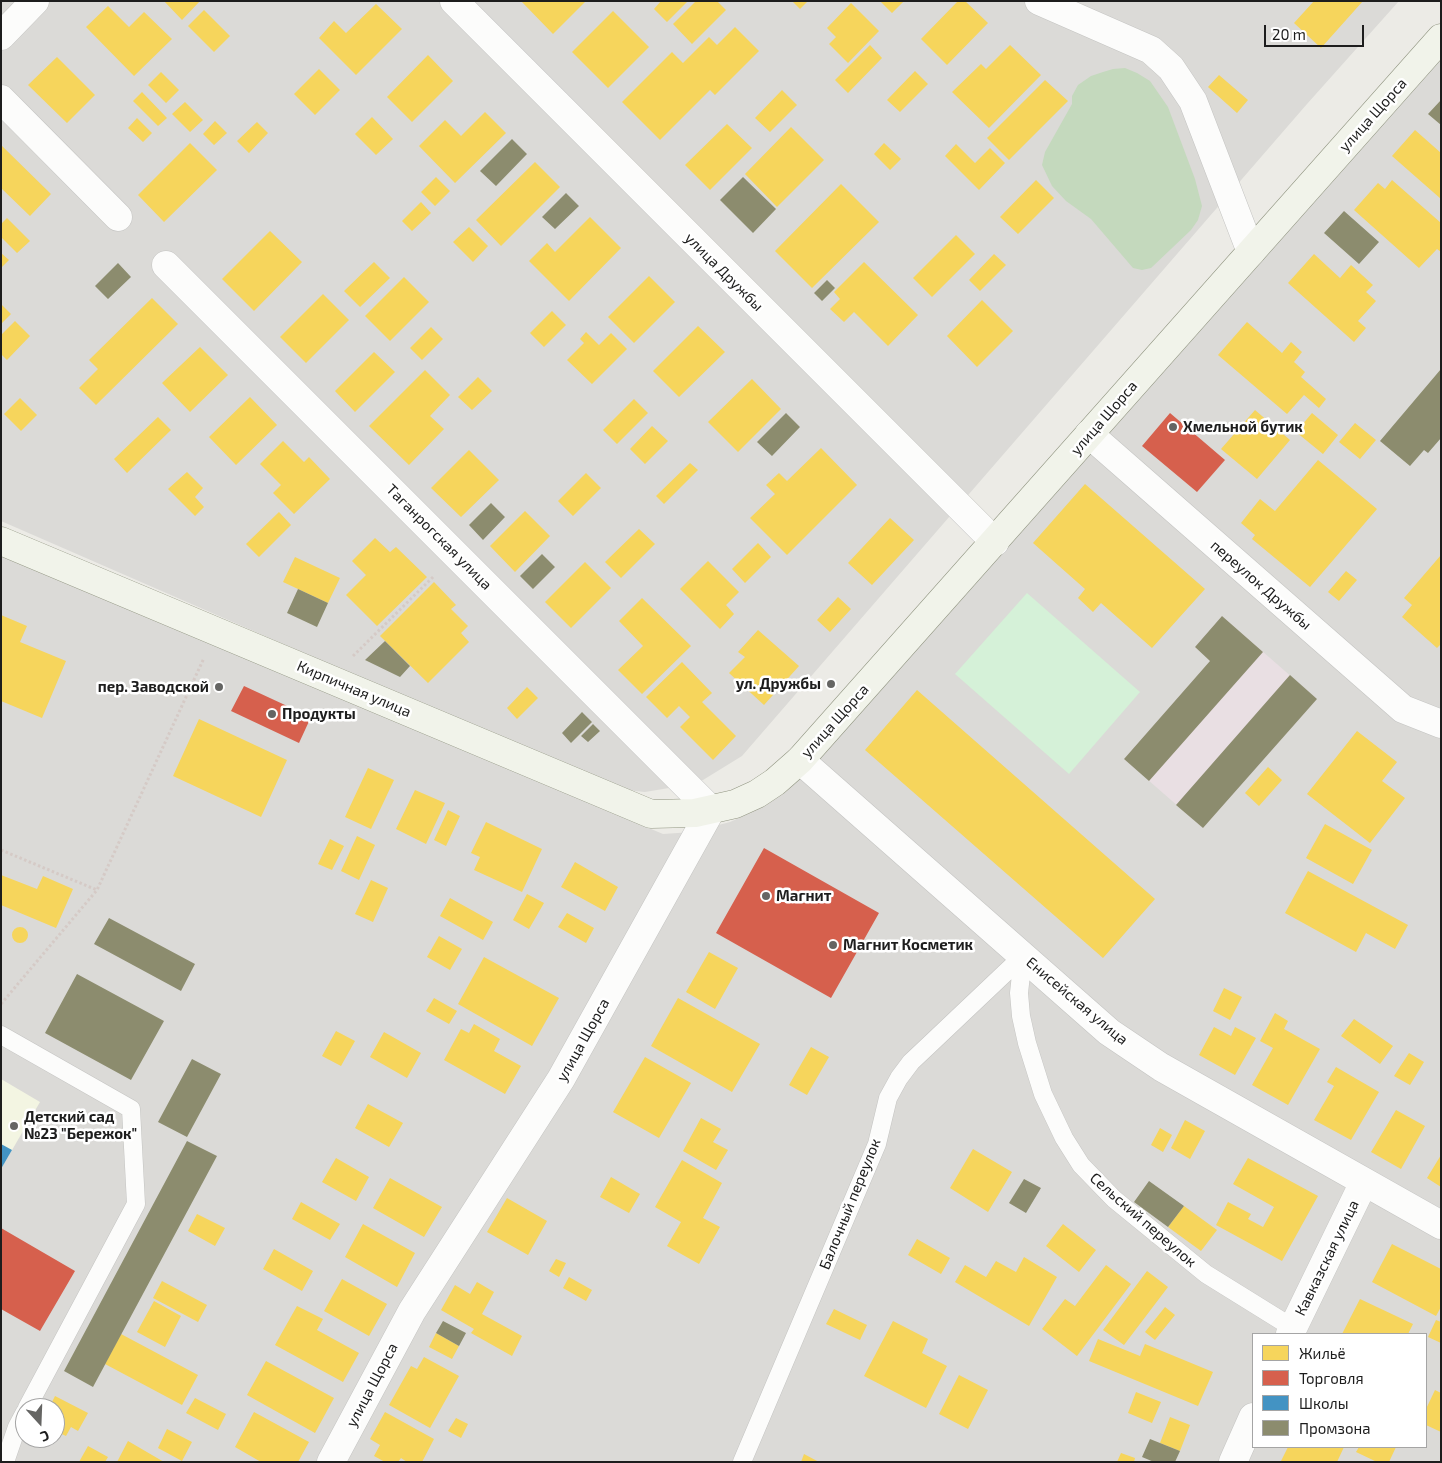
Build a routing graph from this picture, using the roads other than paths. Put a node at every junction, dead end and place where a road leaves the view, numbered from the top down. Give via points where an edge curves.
1 (35, 1) edge
2 (454, 1) edge
3 (1039, 1) edge
4 (1, 36) edge
5 (1441, 38) edge
6 (1, 99) edge
7 (118, 217) dead end
8 (1251, 252) junction
9 (166, 265) dead end
10 (1090, 434) junction
11 (1, 541) edge
12 (995, 542) junction
13 (1441, 724) edge
14 (800, 760) junction
15 (711, 810) junction
16 (1024, 956) junction
17 (1, 1035) edge
18 (1364, 1182) junction
19 (1441, 1225) edge
20 (1291, 1331) edge
21 (32, 1398) edge
22 (1252, 1419) edge
23 (15, 1433) edge
24 (5, 1462) edge
25 (331, 1462) edge
26 (742, 1462) edge
27 (1234, 1462) edge

1 - 4 street
2 - 12 street, улица Дружбы
3 - 8 street via 1151,50 1171,68 1193,101
5 - 8 street, улица Щорса
6 - 7 street
8 - 10 street, улица Щорса
9 - 15 street, Таганрогская улица
10 - 12 street, улица Щорса
10 - 13 street, переулок Дружбы via 1403,709
11 - 15 street, Кирпичная улица via 651,814
12 - 14 street, улица Щорса
14 - 15 street, улица Щорса via 756,794
14 - 16 street, Енисейская улица
15 - 25 street, улица Щорса via 561,1079 412,1311
16 - 18 street, Енисейская улица via 1109,1032 1161,1067
16 - 20 lane, Сельский переулок via 1020,993 1027,1042 1043,1094 1081,1165 1114,1199 1206,1274
16 - 26 lane, Балочный переулок via 911,1062 899,1078 888,1098 877,1144
17 - 21 lane via 131,1109 136,1204
18 - 19 street, Енисейская улица
18 - 20 street, Кавказская улица
22 - 27 street
23 - 24 lane

